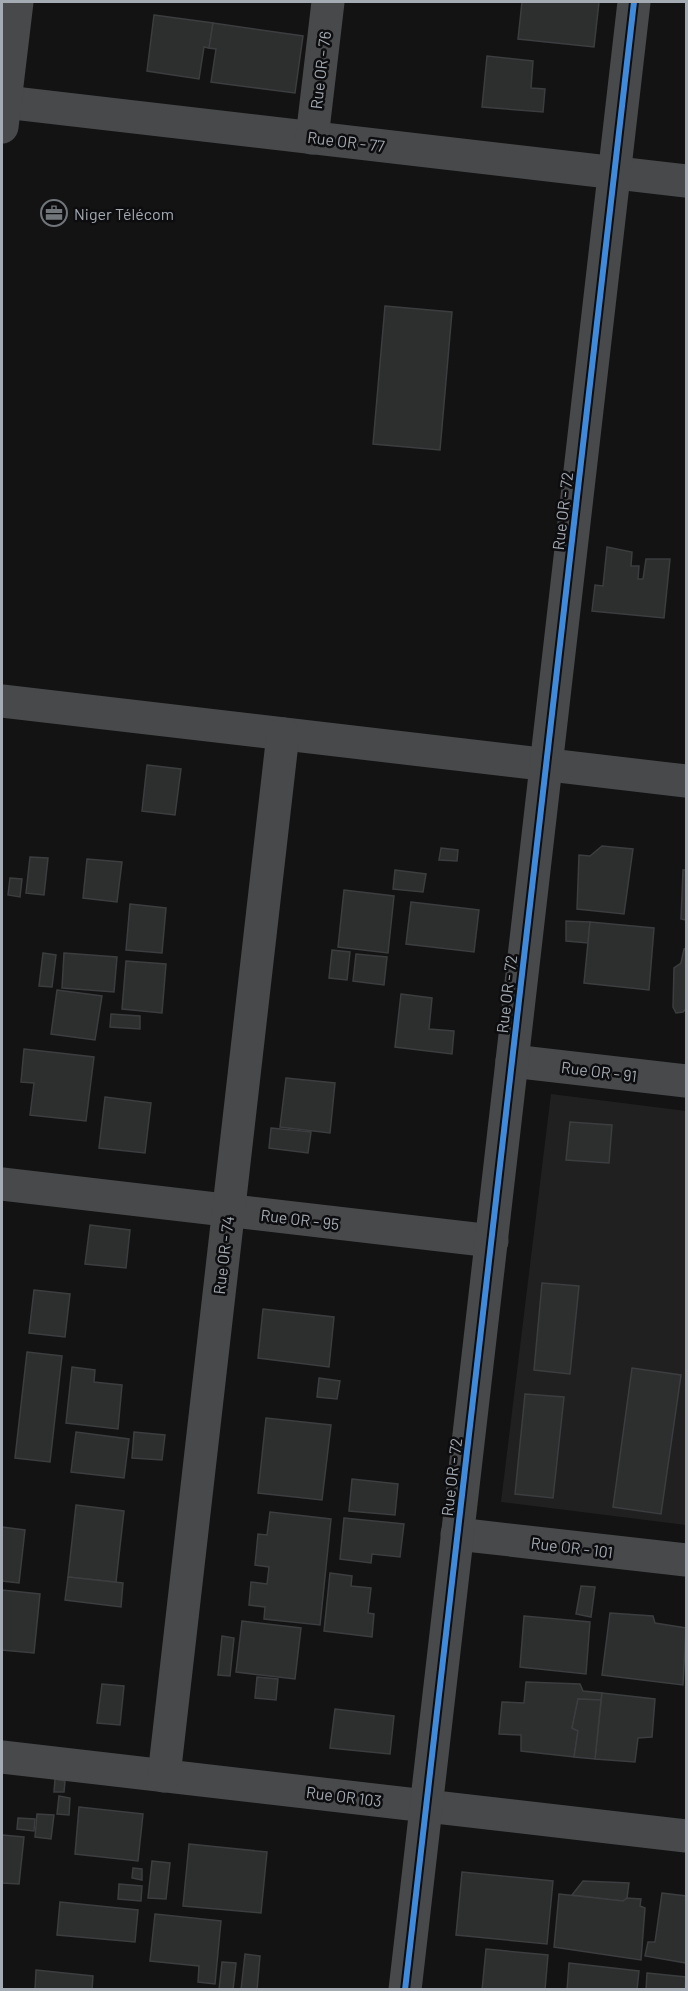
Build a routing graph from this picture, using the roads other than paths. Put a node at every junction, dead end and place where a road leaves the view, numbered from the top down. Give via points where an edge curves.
1 (16, 2) edge
2 (328, 2) edge
3 (634, 2) edge
4 (3, 115) edge
5 (312, 138) junction
6 (614, 173) junction
7 (687, 181) edge
8 (2, 701) edge
9 (283, 734) junction
10 (546, 764) junction
11 (687, 781) edge
12 (512, 1061) junction
13 (687, 1081) edge
14 (2, 1184) edge
15 (228, 1211) junction
16 (492, 1241) junction
17 (458, 1533) junction
18 (687, 1560) edge
19 (2, 1757) edge
20 (164, 1776) junction
21 (426, 1806) junction
22 (687, 1836) edge
23 (405, 1989) edge

1 - 4 street
2 - 5 street, Rue OR - 76
3 - 6 street, Rue OR - 72
4 - 5 street, Rue OR - 77
5 - 6 street, Rue OR - 77
6 - 7 street, Rue OR - 77
6 - 10 street, Rue OR - 72
8 - 9 street
9 - 10 street
9 - 15 street, Rue OR - 74
10 - 11 street
10 - 12 street, Rue OR - 72
12 - 13 street, Rue OR - 91
12 - 16 street, Rue OR - 72
14 - 15 street, Rue OR - 95
15 - 16 street, Rue OR - 95
15 - 20 street, Rue OR - 74
16 - 17 street, Rue OR - 72
17 - 18 street, Rue OR - 101
17 - 21 street, Rue OR - 72
19 - 20 street, Rue OR 103
20 - 21 street, Rue OR 103
21 - 22 street, Rue OR 103
21 - 23 street, Rue OR - 72

